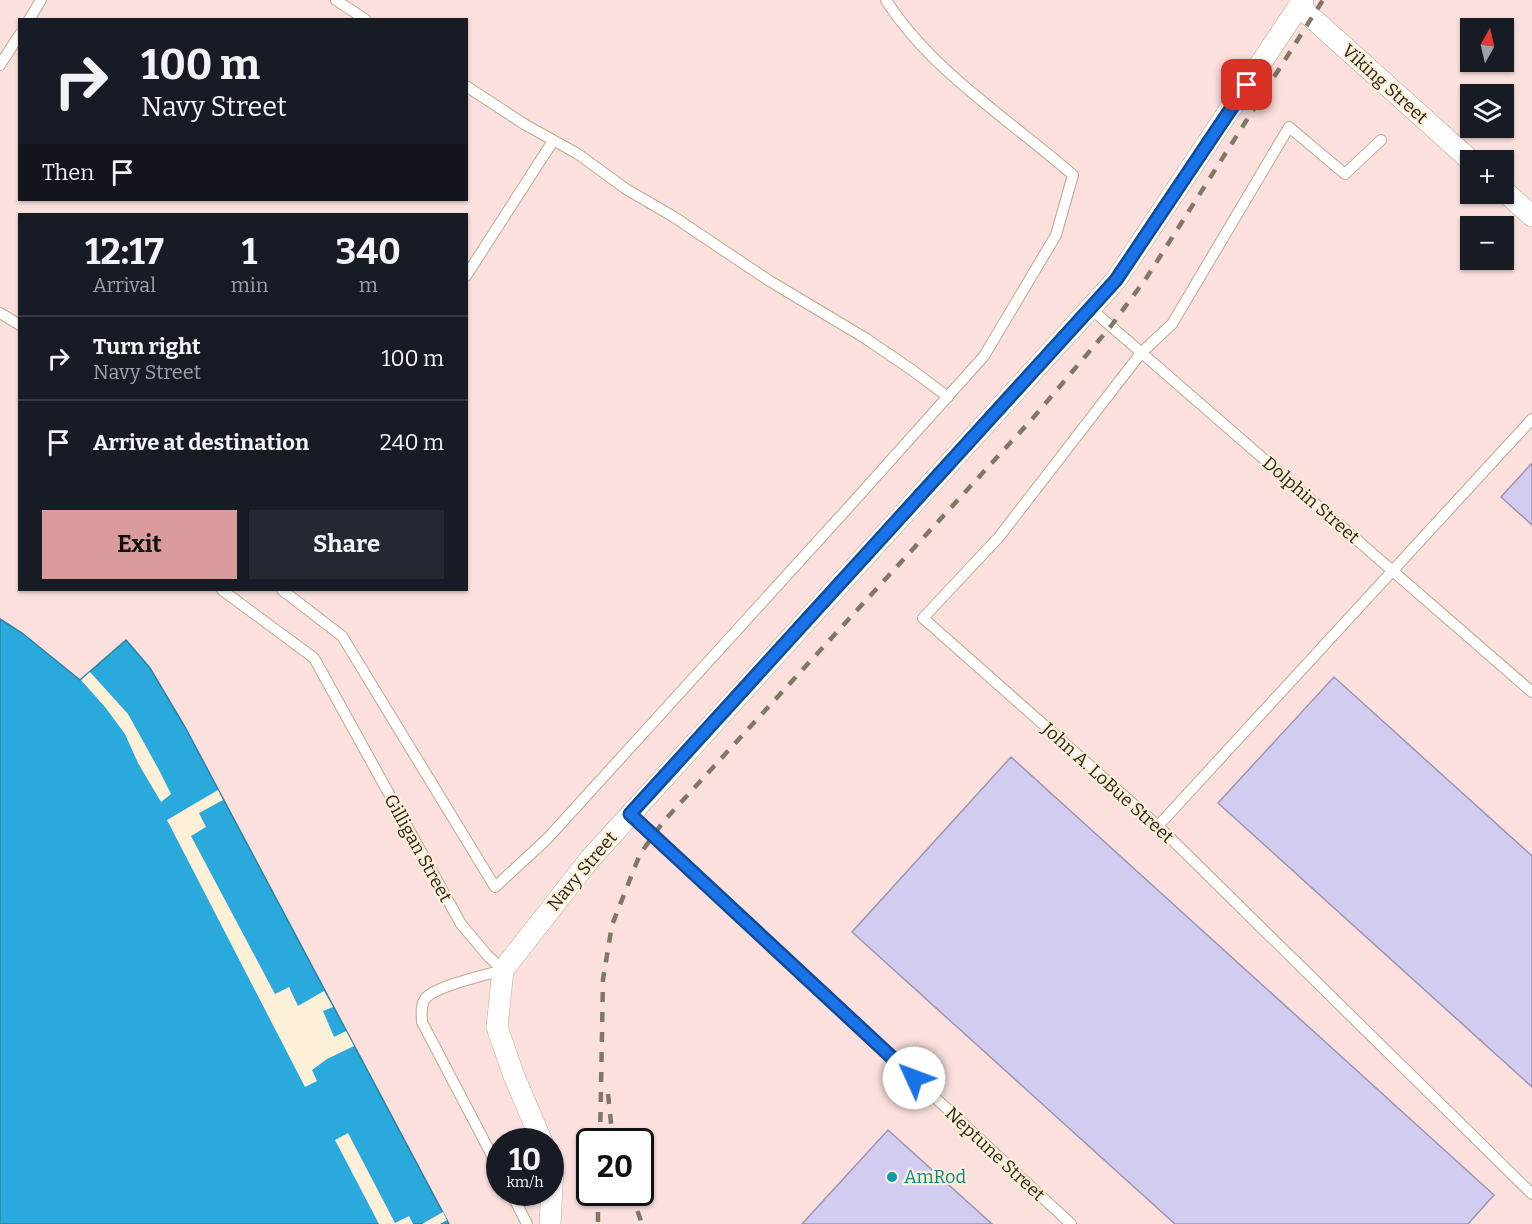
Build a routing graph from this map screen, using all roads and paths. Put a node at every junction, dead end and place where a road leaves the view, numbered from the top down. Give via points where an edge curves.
1 (41, 0) edge
2 (336, 0) edge
3 (886, 0) edge
4 (1302, 3) edge
5 (30, 18) edge
6 (363, 18) edge
7 (18, 37) edge
8 (0, 65) edge
9 (468, 87) edge
10 (1381, 140) dead end
11 (554, 141) junction
12 (1460, 151) edge
13 (1514, 200) edge
14 (1532, 216) edge
15 (468, 273) edge
16 (1090, 308) junction
17 (0, 313) edge
18 (18, 324) edge
19 (1141, 352) junction
20 (948, 397) junction
21 (1532, 419) edge
22 (1393, 571) junction
23 (223, 591) edge
24 (283, 591) edge
25 (1532, 692) edge
26 (630, 814) junction
27 (1158, 826) junction
28 (504, 970) junction
29 (536, 1128) edge
30 (486, 1143) edge
31 (1532, 1194) edge
32 (518, 1206) edge
33 (551, 1206) edge
34 (527, 1224) edge
35 (550, 1224) edge
36 (1071, 1224) edge

1 - 5 lane
2 - 6 lane
3 - 20 lane via 897,18 961,84 1073,176 1056,235 984,356
4 - 12 street, Viking Street
4 - 16 street, Navy Street via 1116,280
7 - 8 lane
9 - 11 lane
10 - 19 lane via 1345,174 1289,128 1172,324
11 - 15 lane
11 - 20 lane via 865,338
13 - 14 street
16 - 19 lane, Dolphin Street
16 - 26 street, Navy Street
17 - 18 lane
19 - 22 lane, Dolphin Street
19 - 27 lane, John A. LoBue Street via 999,537 923,618
20 - 24 lane via 555,830 495,887 342,636
21 - 22 lane
22 - 25 lane, Dolphin Street
22 - 27 lane
23 - 28 lane, Gilligan Street via 314,658 461,924
26 - 28 street, Navy Street via 583,867
26 - 36 lane, Neptune Street
27 - 31 lane, John A. LoBue Street
28 - 29 street via 497,1028
28 - 30 lane via 452,985 426,998 421,1006 422,1022
32 - 34 lane
33 - 35 street

